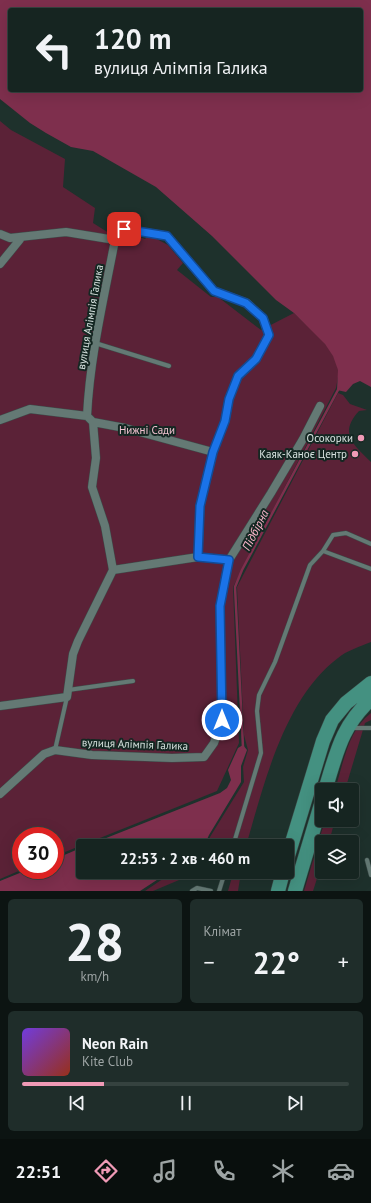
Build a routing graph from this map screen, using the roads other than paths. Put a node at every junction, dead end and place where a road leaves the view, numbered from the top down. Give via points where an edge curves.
1 (0, 234) edge
2 (22, 237) junction
3 (115, 240) junction
4 (0, 264) edge
5 (95, 344) junction
6 (168, 366) dead end
7 (320, 406) dead end
8 (90, 419) junction
9 (0, 420) edge
10 (213, 452) junction
11 (371, 544) edge
12 (323, 551) junction
13 (198, 557) junction
14 (229, 560) junction
15 (371, 569) edge
16 (113, 570) junction
17 (133, 681) dead end
18 (371, 683) edge
19 (68, 693) junction
20 (371, 699) edge
21 (0, 706) edge
22 (346, 728) junction
23 (371, 728) edge
24 (55, 750) junction
25 (328, 783) edge
26 (0, 794) edge
27 (315, 824) edge
28 (235, 839) edge
29 (293, 839) edge
30 (367, 860) dead end
31 (371, 875) edge
32 (223, 879) edge
33 (281, 879) edge
34 (192, 891) edge
35 (211, 891) edge
36 (219, 891) edge
37 (278, 891) edge
38 (294, 891) edge

1 - 2 street via 10,238
2 - 3 street via 66,232
2 - 4 street
3 - 5 street, вулиця Алімпія Галика
3 - 10 street via 116,235 124,229 167,236 214,291 246,303 263,318 269,335 256,359 238,376
5 - 6 lane
5 - 8 street, вулиця Алімпія Галика via 88,389
7 - 14 street, вулиця Алімпія Галика via 303,439
8 - 9 street via 30,409
8 - 10 street
8 - 16 street, вулиця Алімпія Галика via 96,458 92,487 105,526
10 - 13 street via 200,506
11 - 12 lane via 342,533 333,535
12 - 15 lane
12 - 28 lane via 310,565 275,662 259,695 257,711 261,753
13 - 14 street
13 - 16 street
14 - 24 street, вулиця Алімпія Галика via 220,606 222,720 214,744 204,757 92,756
16 - 19 street via 73,654
17 - 19 lane
18 - 29 highway via 346,703 332,720 323,741
19 - 21 street
19 - 24 lane
20 - 22 highway via 356,713
22 - 23 lane
22 - 25 highway
24 - 26 street via 44,754
27 - 38 highway
30 - 31 lane
32 - 36 lane
33 - 37 highway
34 - 35 lane via 197,888

